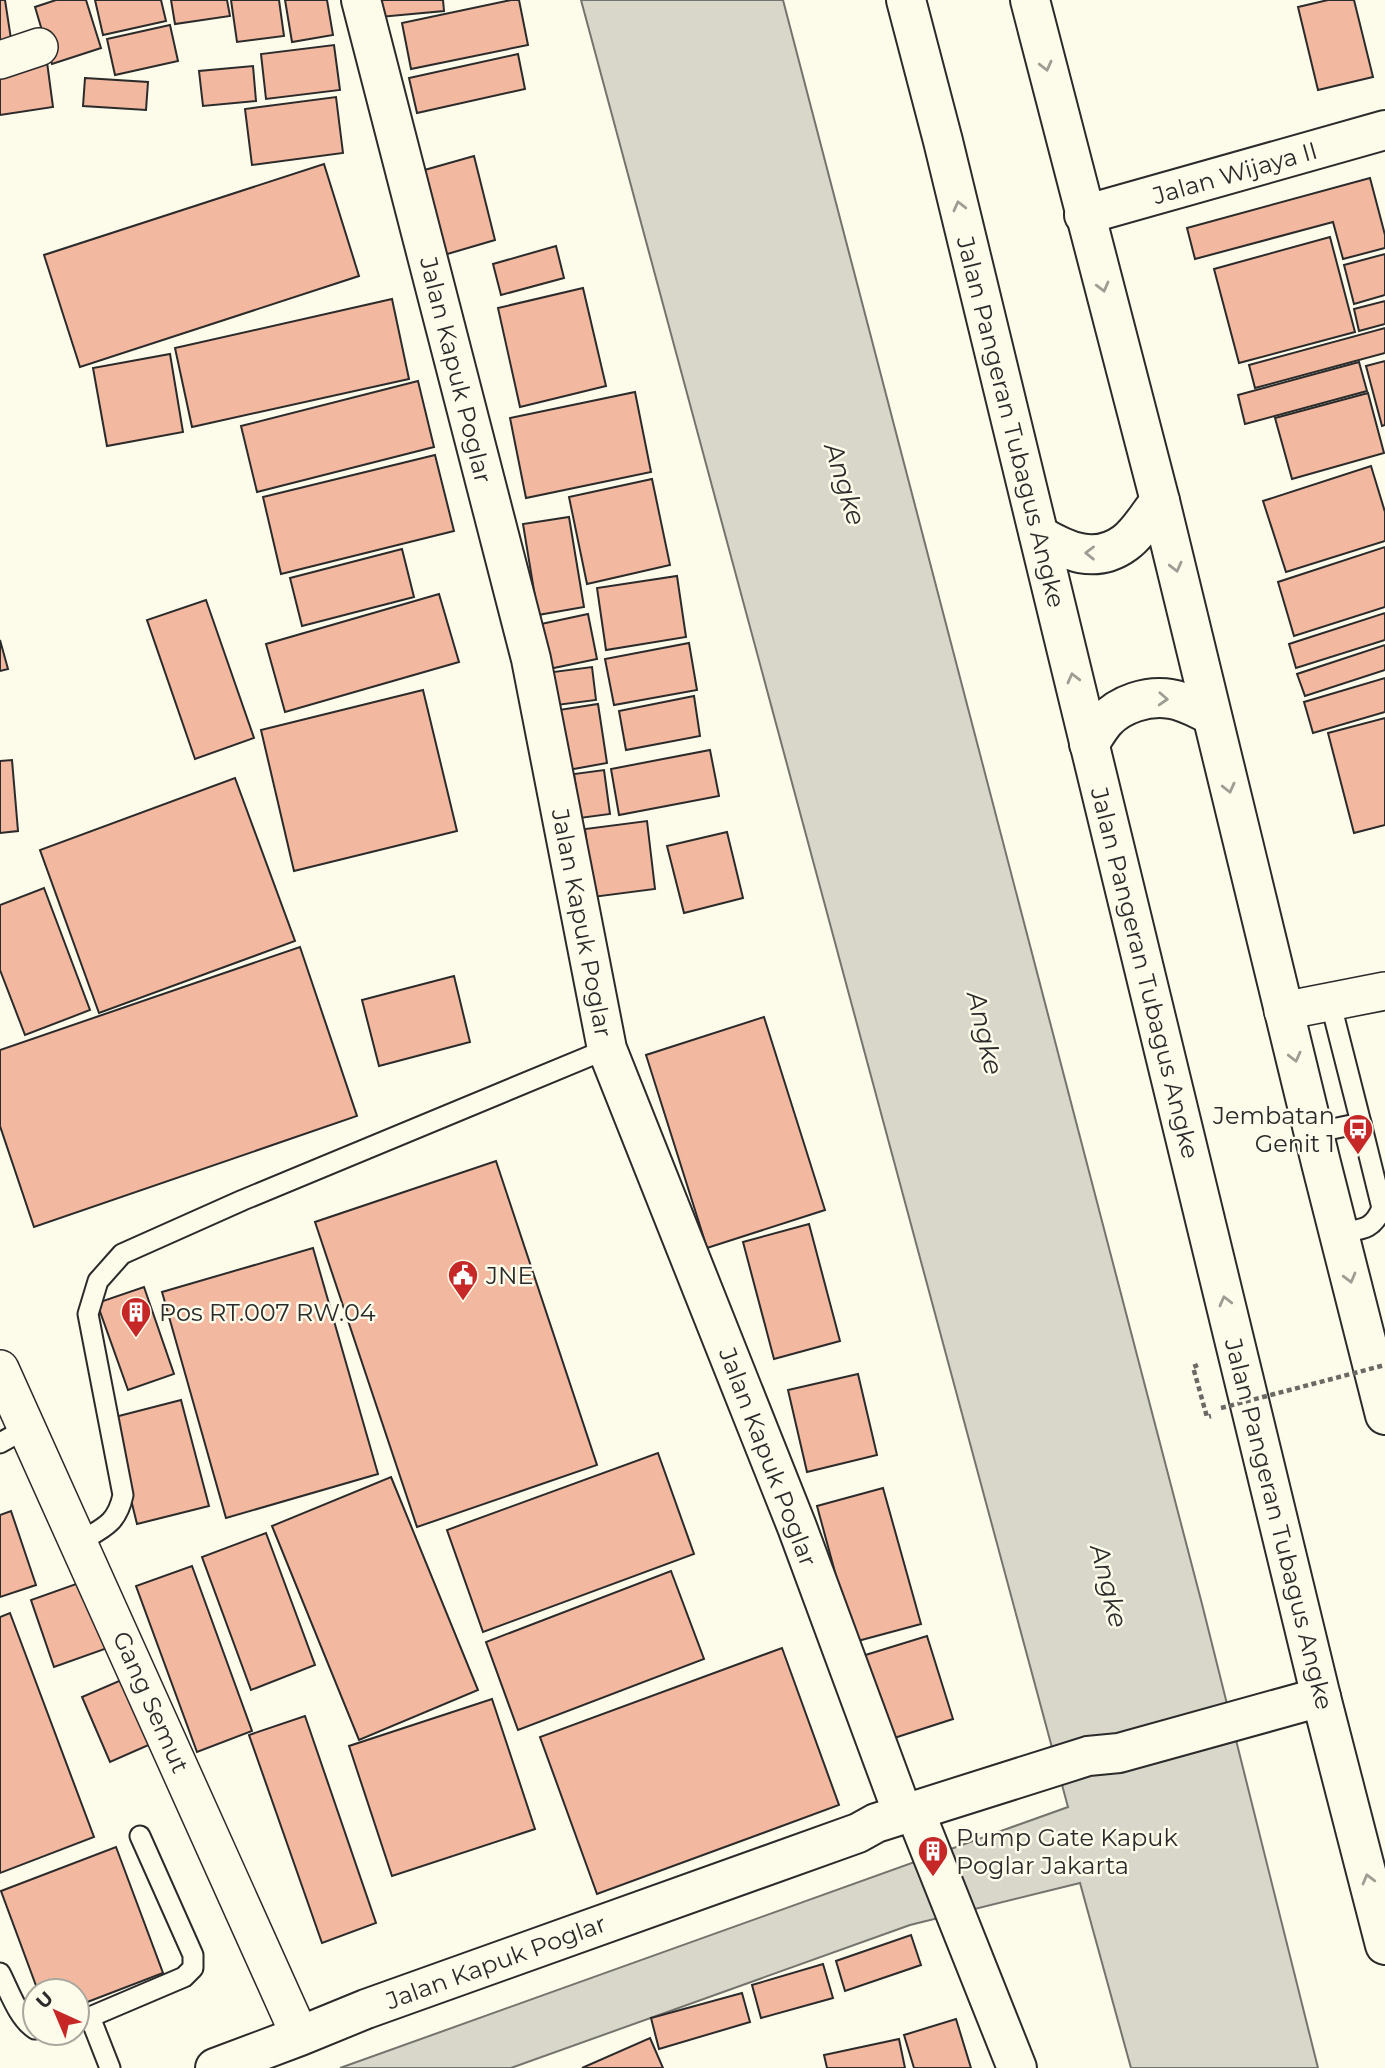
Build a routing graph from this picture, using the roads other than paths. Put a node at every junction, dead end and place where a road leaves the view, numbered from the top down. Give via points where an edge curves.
1 (361, 0) edge
2 (906, 0) edge
3 (1030, 0) edge
4 (39, 47) dead end
5 (0, 60) edge
6 (1385, 130) edge
7 (1084, 215) junction
8 (1160, 501) junction
9 (1039, 534) junction
10 (1211, 715) junction
11 (1089, 744) junction
12 (1385, 991) edge
13 (1330, 1001) junction
14 (1283, 1011) junction
15 (607, 1049) junction
16 (1361, 1122) junction
17 (1313, 1133) junction
18 (1338, 1233) junction
19 (1, 1374) edge
20 (1385, 1415) edge
21 (14, 1435) edge
22 (79, 1542) junction
23 (1321, 1697) junction
24 (925, 1819) junction
25 (140, 1836) dead end
26 (1385, 1945) edge
27 (0, 1973) edge
28 (21, 2013) edge
29 (91, 2016) edge
30 (91, 2032) edge
31 (300, 2036) junction
32 (110, 2068) edge
33 (215, 2068) edge
34 (1017, 2068) edge

1 - 15 main road, Jalan Kapuk Poglar via 531,659
9 -> 2 main road, Jalan Pangeran Tubagus Angke
3 -> 7 main road
4 - 5 street
6 - 7 main road, Jalan Wijaya II
7 -> 8 main road
8 -> 9 main road via 1125,543 1104,553 1065,550
8 -> 10 main road
11 -> 9 main road, Jalan Pangeran Tubagus Angke
11 -> 10 main road via 1106,720 1125,706 1147,699 1169,698
10 -> 14 main road
23 -> 11 main road, Jalan Pangeran Tubagus Angke
12 - 13 street
13 - 14 street
13 - 16 lane
14 -> 17 main road
15 - 22 lane via 122,1254 99,1281 88,1314 123,1495 120,1510 110,1523
15 - 24 main road, Jalan Kapuk Poglar via 797,1527
16 - 17 lane
16 - 18 lane via 1382,1208 1376,1221 1365,1228
17 - 18 main road
18 -> 20 main road
19 - 21 street, Gang Semut
21 - 22 street, Gang Semut
22 - 31 street, Gang Semut
23 - 24 main road via 1119,1753 1088,1756
26 -> 23 main road, Jalan Pangeran Tubagus Angke
24 - 31 main road, Jalan Kapuk Poglar via 876,1823
24 - 34 main road via 964,1938
25 - 29 lane via 193,1955 193,1968 184,1977
27 - 28 lane
30 - 32 lane
31 - 33 main road, Jalan Kapuk Poglar

